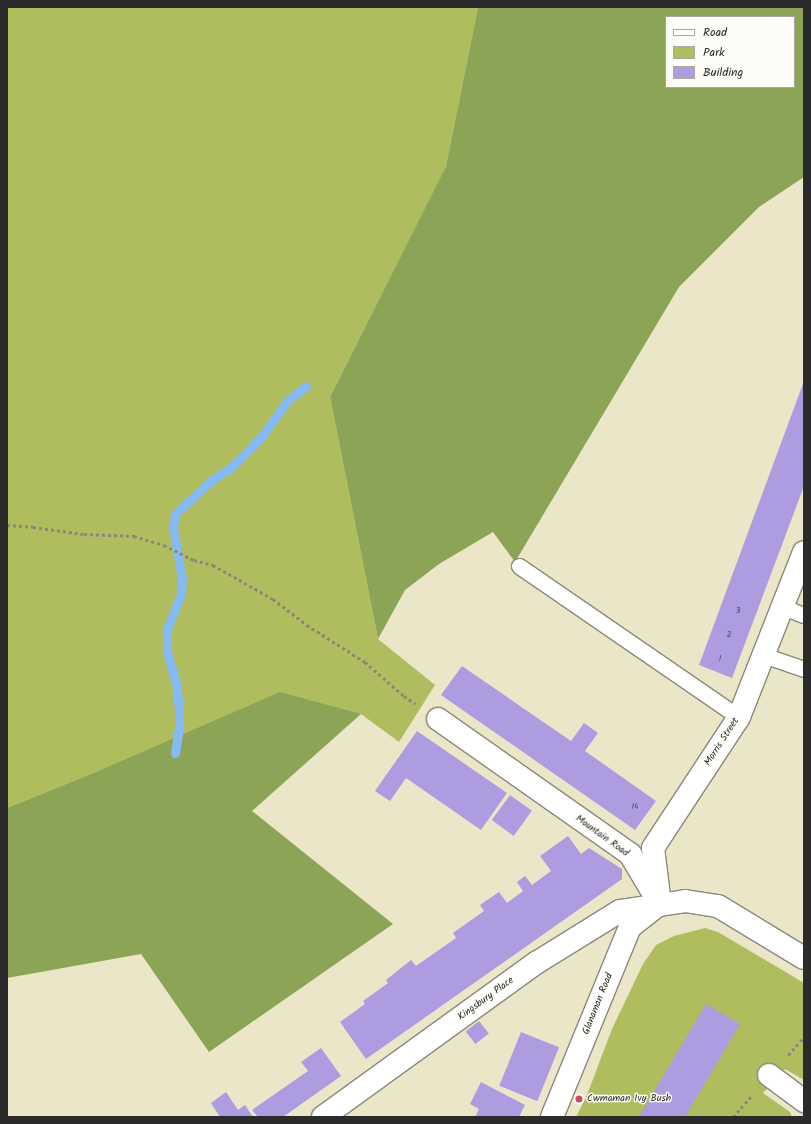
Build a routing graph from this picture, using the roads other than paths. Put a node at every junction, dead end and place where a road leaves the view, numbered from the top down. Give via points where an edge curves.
1 (804, 552) edge
2 (519, 566) dead end
3 (782, 607) junction
4 (804, 615) edge
5 (763, 655) junction
6 (804, 669) edge
7 (739, 717) junction
8 (438, 719) road end
9 (660, 904) junction
10 (804, 958) edge
11 (769, 1075) dead end
12 (804, 1101) edge
13 (323, 1117) edge
14 (552, 1117) edge

1 - 3 street, Morris Street
2 - 7 lane
3 - 4 lane
3 - 5 street, Morris Street
5 - 6 lane
5 - 7 street, Morris Street
7 - 9 street, Morris Street via 653,848
8 - 9 street, Mountain Road via 630,854
9 - 10 street via 685,902 718,906
9 - 13 street, Kingsbury Place via 620,911 543,959
9 - 14 street, Glanaman Road via 630,927
11 - 12 street

